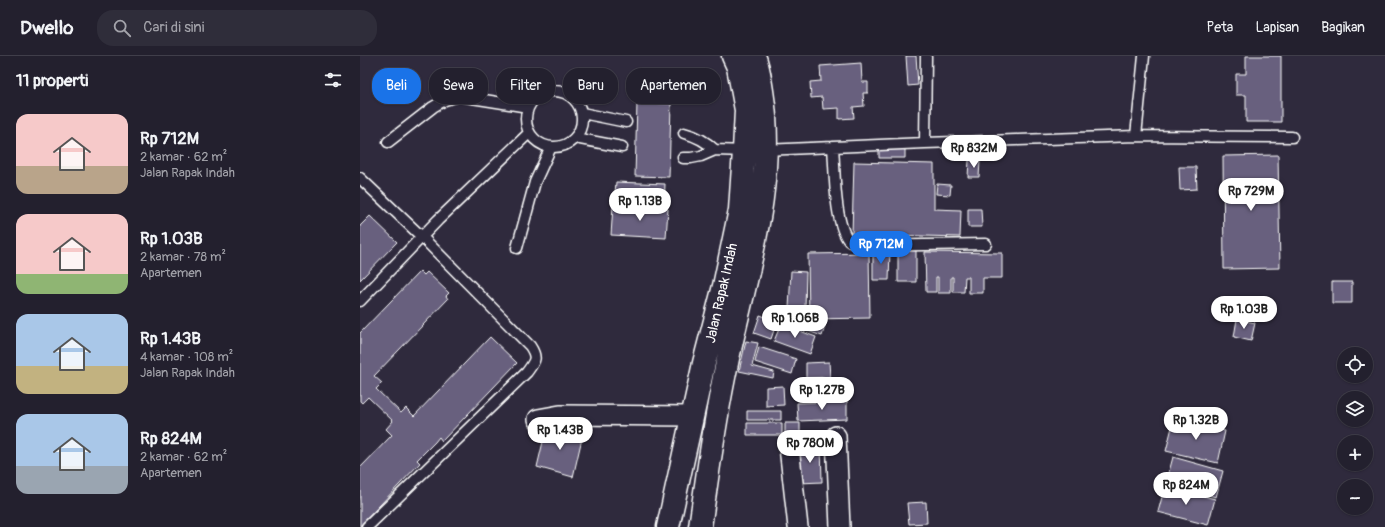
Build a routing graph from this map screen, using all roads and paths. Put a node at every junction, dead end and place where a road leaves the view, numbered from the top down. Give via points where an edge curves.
1 (733, 56) edge
2 (754, 56) edge
3 (926, 56) edge
4 (1144, 56) edge
5 (528, 107) junction
6 (582, 113) junction
7 (626, 122) dead end
8 (529, 133) junction
9 (684, 133) dead end
10 (1136, 136) junction
11 (1292, 137) dead end
12 (575, 138) junction
13 (388, 142) dead end
14 (925, 143) junction
15 (551, 147) junction
16 (622, 147) dead end
17 (833, 147) junction
18 (715, 150) junction
19 (767, 150) junction
20 (744, 151) junction
21 (684, 158) dead end
22 (360, 178) edge
23 (422, 237) junction
24 (986, 244) dead end
25 (517, 248) dead end
26 (360, 302) edge
27 (693, 416) junction
28 (538, 419) dead end
29 (836, 436) dead end
30 (789, 447) dead end
31 (367, 527) edge
32 (668, 527) edge
33 (700, 527) edge
34 (798, 527) edge
35 (840, 527) edge

1 - 20 main road, Jalan Rapak Indah via 738,67 746,110
2 - 19 main road, Jalan Rapak Indah via 758,65 766,112
3 - 14 lane
4 - 10 lane
5 - 6 lane via 540,94 557,90 573,98
5 - 8 lane via 526,124
5 - 13 lane via 459,96 433,107
6 - 7 lane
6 - 12 lane via 582,122
8 - 15 lane via 534,140
8 - 23 lane
9 - 18 lane via 709,144
10 - 11 lane
10 - 14 lane
12 - 15 lane via 568,144
12 - 16 lane
14 - 17 lane
15 - 25 lane via 535,182
17 - 19 lane
17 - 24 lane via 841,225 849,241 863,246
18 - 20 lane
18 - 21 lane via 701,156
19 - 20 lane
19 - 33 main road, Jalan Rapak Indah via 761,210 727,364
20 - 27 main road, Jalan Rapak Indah via 740,210
22 - 23 lane
23 - 26 lane
23 - 31 lane via 530,346 535,354 534,362 527,372
27 - 28 street via 560,415
27 - 32 main road, Jalan Rapak Indah
29 - 35 street
30 - 34 street

